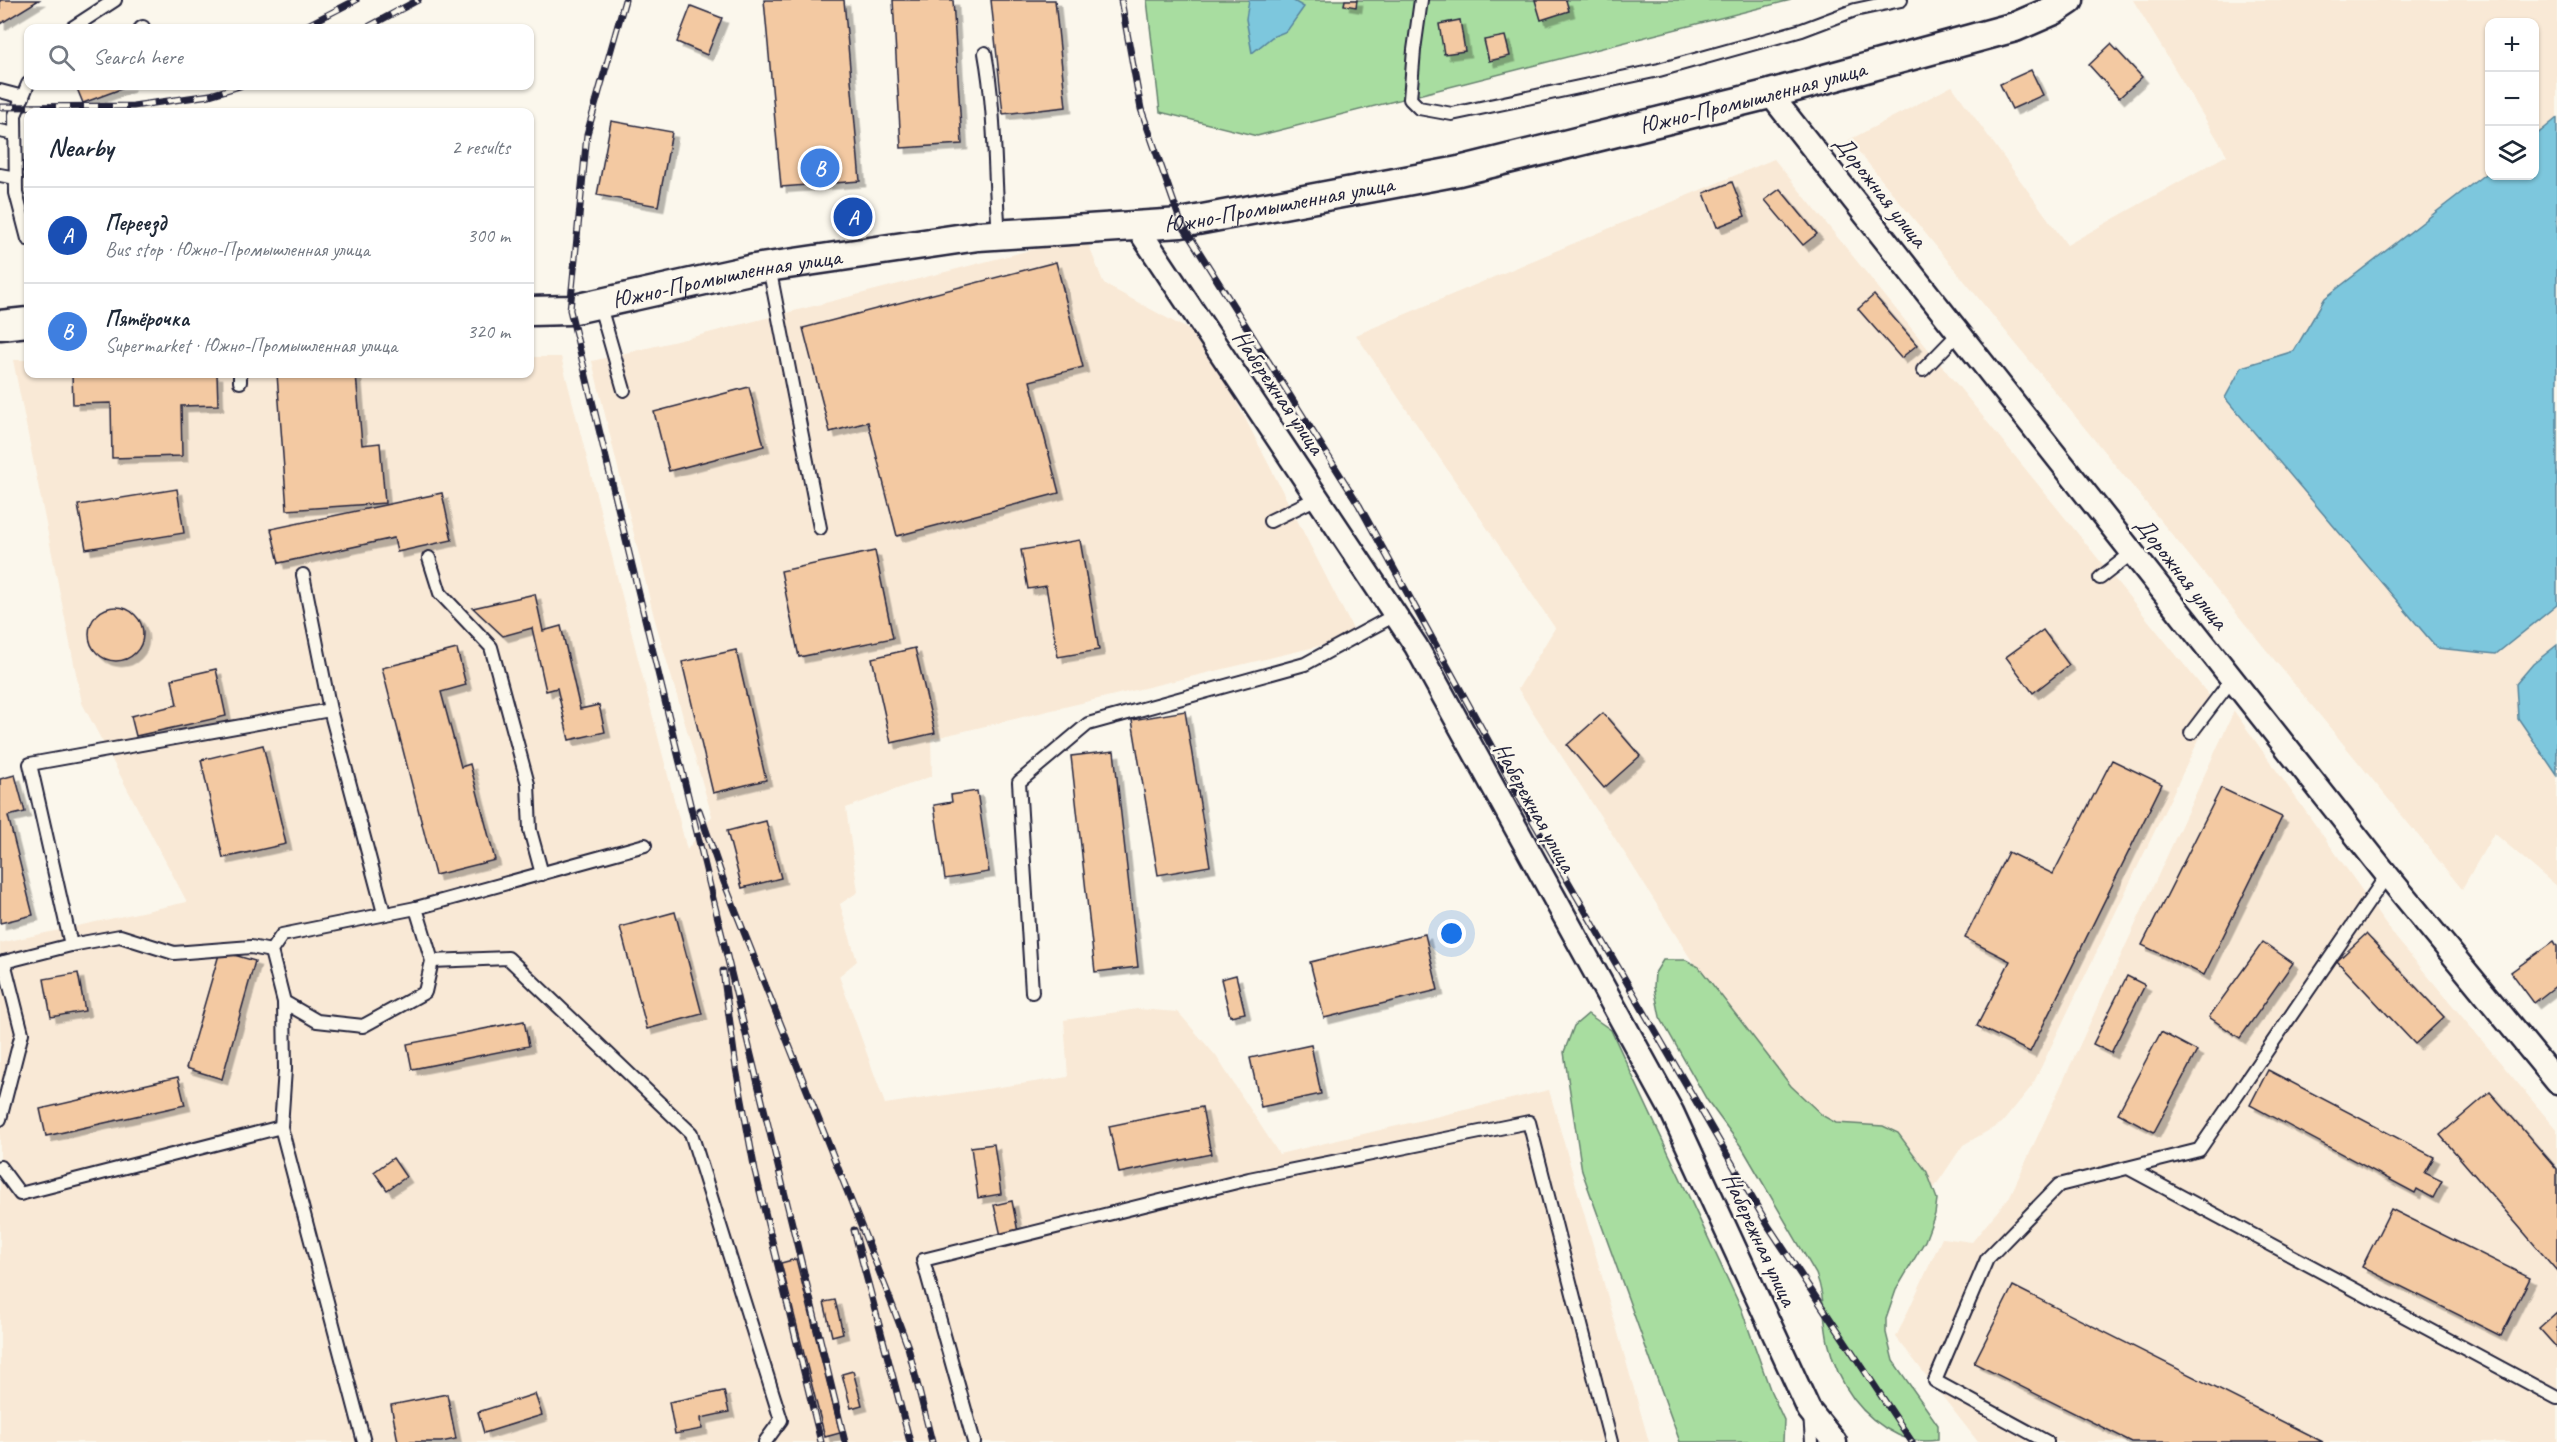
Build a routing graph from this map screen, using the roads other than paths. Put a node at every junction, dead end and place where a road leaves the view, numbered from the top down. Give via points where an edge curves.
1 (115, 0) edge
2 (1421, 0) edge
3 (1901, 0) edge
4 (2069, 0) edge
5 (78, 24) edge
6 (985, 52) dead end
7 (26, 90) edge
8 (0, 91) edge
9 (1770, 94) junction
10 (23, 96) junction
11 (0, 131) edge
12 (15, 134) junction
13 (0, 175) edge
14 (16, 178) junction
15 (24, 224) edge
16 (1137, 226) junction
17 (999, 235) junction
18 (769, 267) junction
19 (600, 303) junction
20 (534, 311) edge
21 (24, 322) edge
22 (0, 325) edge
23 (1959, 333) junction
24 (1923, 370) dead end
25 (624, 390) dead end
26 (1317, 498) junction
27 (1270, 521) dead end
28 (820, 528) dead end
29 (2132, 553) junction
30 (429, 558) dead end
31 (303, 575) dead end
32 (2100, 578) dead end
33 (1395, 615) junction
34 (2232, 679) junction
35 (330, 710) junction
36 (2191, 733) dead end
37 (645, 845) dead end
38 (542, 874) junction
39 (2387, 875) junction
40 (416, 908) junction
41 (384, 914) junction
42 (71, 945) junction
43 (271, 951) junction
44 (432, 961) junction
45 (2, 962) edge
46 (1032, 992) dead end
47 (284, 1002) junction
48 (2557, 1082) edge
49 (0, 1119) edge
50 (281, 1127) junction
51 (0, 1167) edge
52 (2128, 1168) junction
53 (2557, 1398) edge
54 (1809, 1410) junction
55 (364, 1442) edge
56 (765, 1442) edge
57 (974, 1442) edge
58 (1611, 1442) edge
59 (1812, 1442) edge
60 (1835, 1442) edge
61 (2047, 1442) edge

1 - 5 lane
2 - 3 lane via 1410,99 1419,108 1452,114 1670,67 1802,30 1855,10
4 - 9 street, Южно-Промышленная улица via 2015,27
6 - 17 lane via 992,92
7 - 10 lane
8 - 10 lane
9 - 16 street, Южно-Промышленная улица via 1459,171 1181,223
9 - 23 street, Дорожная улица
10 - 12 lane via 15,115
11 - 12 lane
12 - 14 lane
13 - 14 lane
14 - 15 lane
16 - 17 street, Южно-Промышленная улица
16 - 26 street, Набережная улица
17 - 18 street, Южно-Промышленная улица
18 - 19 street, Южно-Промышленная улица
18 - 28 lane
19 - 20 street, Южно-Промышленная улица via 570,310
19 - 25 lane
21 - 22 street
23 - 24 lane
23 - 29 street, Дорожная улица
26 - 27 lane
26 - 33 street, Набережная улица
29 - 32 lane
29 - 34 street, Дорожная улица
30 - 38 lane via 440,593 491,647 528,784 530,830
31 - 35 lane
33 - 46 lane via 1305,664 1088,724 1019,782
33 - 54 street, Набережная улица via 1416,646 1672,1112
34 - 36 lane
34 - 39 street, Дорожная улица
35 - 41 lane
35 - 42 lane via 30,764
37 - 38 lane
38 - 40 lane
39 - 48 street, Дорожная улица
39 - 52 lane via 2199,1150
40 - 41 lane
40 - 44 lane
41 - 43 lane via 282,935
42 - 43 lane via 120,936 174,953 250,947
42 - 45 lane
43 - 47 lane
44 - 47 lane via 425,992 363,1026 317,1021
44 - 56 lane via 508,958 691,1133 781,1420
45 - 49 lane via 22,1033
47 - 50 lane
50 - 51 lane via 20,1194
50 - 55 lane
52 - 53 lane
52 - 61 lane via 2059,1185 1987,1258 1935,1381
54 - 59 lane
54 - 60 street, Набережная улица
57 - 58 lane via 923,1260 1249,1179 1529,1122

